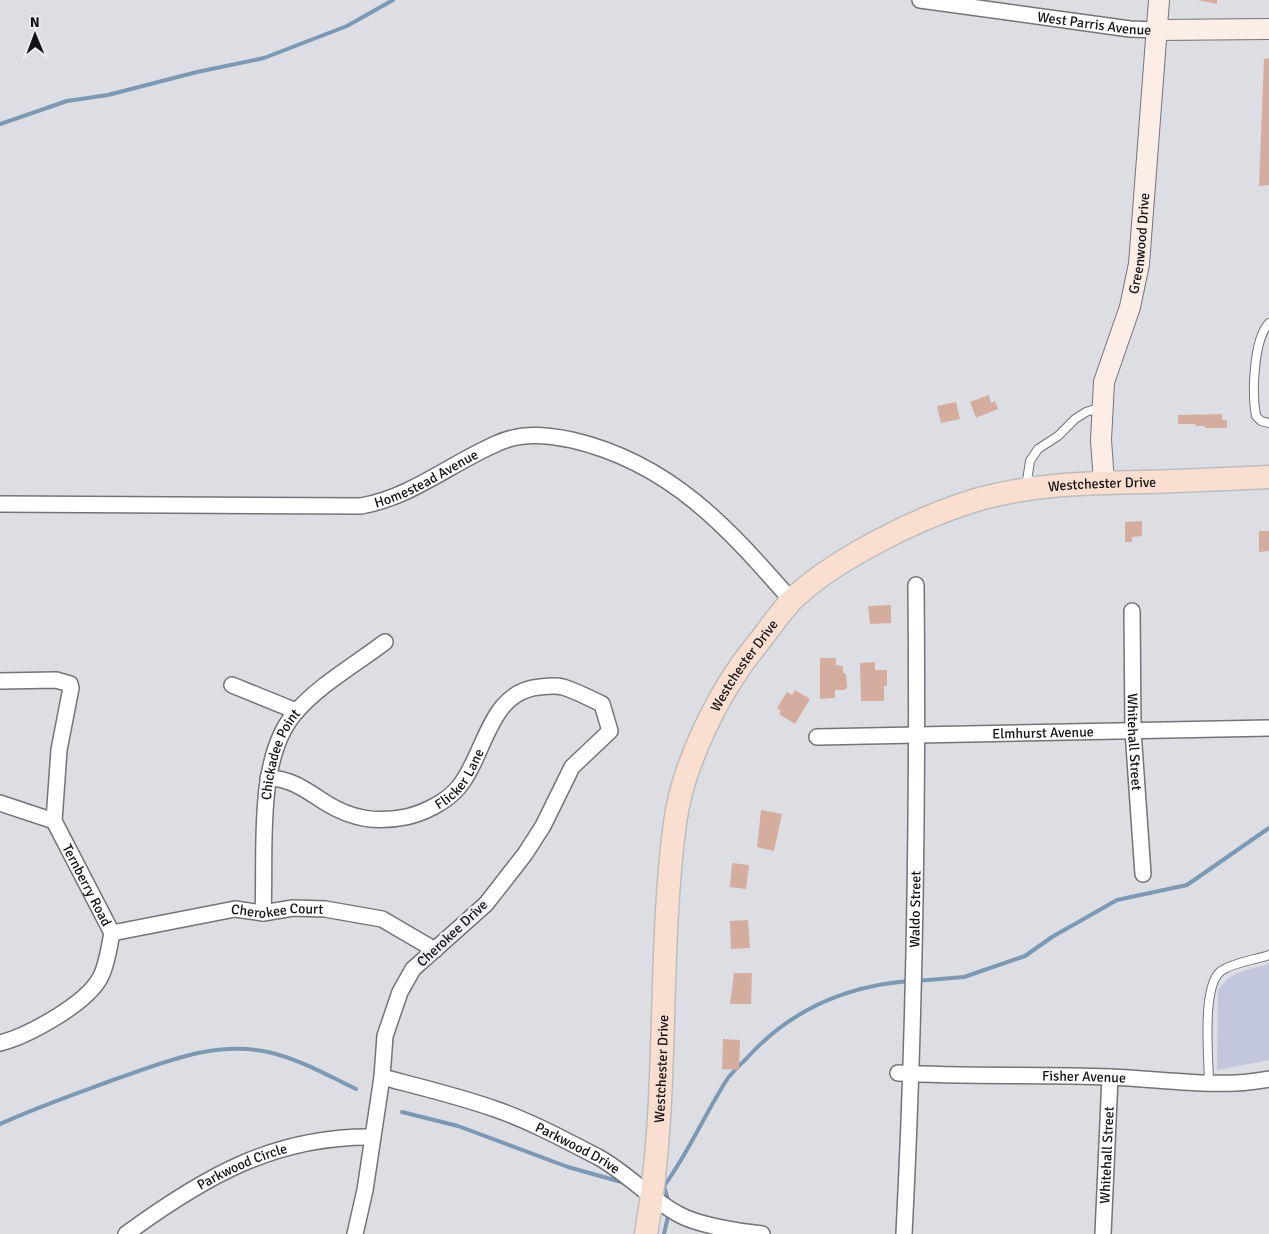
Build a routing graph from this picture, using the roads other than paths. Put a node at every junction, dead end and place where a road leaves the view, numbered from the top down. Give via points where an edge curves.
1 (920, 0) edge
2 (1159, 0) edge
3 (1269, 29) edge
4 (1157, 30) junction
5 (1269, 324) edge
6 (1101, 407) junction
7 (1269, 423) edge
8 (1269, 477) edge
9 (1104, 482) junction
10 (1026, 489) junction
11 (0, 504) edge
12 (916, 585) dead end
13 (792, 601) junction
14 (1132, 611) dead end
15 (385, 642) dead end
16 (0, 681) edge
17 (232, 685) dead end
18 (296, 711) junction
19 (609, 725) joint
20 (1269, 728) edge
21 (1134, 730) junction
22 (918, 733) junction
23 (817, 737) dead end
24 (268, 778) junction
25 (0, 803) edge
26 (54, 821) junction
27 (1143, 874) dead end
28 (263, 912) junction
29 (112, 933) junction
30 (435, 950) junction
31 (1269, 955) edge
32 (0, 1043) edge
33 (905, 1073) junction
34 (382, 1077) junction
35 (1110, 1077) junction
36 (1269, 1079) edge
37 (1209, 1084) junction
38 (372, 1137) junction
39 (653, 1196) junction
40 (126, 1234) edge
41 (355, 1234) edge
42 (646, 1234) edge
43 (762, 1234) edge
44 (904, 1234) edge
45 (1102, 1234) edge

1 - 4 street, West Parris Avenue
2 - 4 street, Greenwood Drive
3 - 4 street, West Parris Avenue
4 - 6 street, Greenwood Drive via 1139,264 1130,307 1104,382
5 - 7 lane via 1262,337 1255,367 1256,416
6 - 9 street, Greenwood Drive
6 - 10 lane via 1075,419 1038,449 1030,461
8 - 9 main road, Westchester Drive
9 - 10 main road, Westchester Drive
10 - 13 main road, Westchester Drive via 978,500 902,528 845,561
11 - 13 street, Homestead Avenue via 361,506 398,496 499,442 518,436 559,437 634,461 680,488 753,556
12 - 22 street, Waldo Street
13 - 39 main road, Westchester Drive via 736,670 695,748 675,820
14 - 21 street, Whitehall Street
15 - 18 street, Chickadee Point
16 - 26 street via 56,680 70,684 59,750
17 - 18 street
18 - 24 street, Chickadee Point via 287,723
19 - 24 street, Flicker Lane via 602,704 562,687 533,687 517,692 499,710 457,789 424,812 405,818 370,821 350,816 303,788 281,778
19 - 30 street, Cherokee Drive via 606,736 572,767 544,826 525,854 486,904
20 - 21 street, Elmhurst Avenue
21 - 22 street, Elmhurst Avenue
21 - 27 street, Whitehall Street
22 - 23 street, Elmhurst Avenue
22 - 33 street, Waldo Street
24 - 28 street, Chickadee Point
25 - 26 street
26 - 29 street, Ternberry Road
28 - 29 street, Cherokee Court via 235,909
28 - 30 street, Cherokee Court via 293,908 325,909 382,919
29 - 32 street, Ternberry Road via 100,977 90,992 40,1027 17,1039
30 - 34 street, Cherokee Drive via 413,969 394,1005 385,1036
31 - 37 lane via 1221,971 1212,984 1209,999
33 - 35 street, Fisher Avenue
33 - 44 street, Waldo Street
34 - 38 street, Cherokee Drive
34 - 39 street, Parkwood Drive via 457,1097 536,1127 625,1173
35 - 37 street, Fisher Avenue
35 - 45 street, Whitehall Street
36 - 37 street, Fisher Avenue
38 - 40 street, Parkwood Circle via 312,1140 257,1157 219,1175
38 - 41 street, Cherokee Drive
39 - 42 main road, Westchester Drive
39 - 43 street, Parkwood Drive via 679,1215

